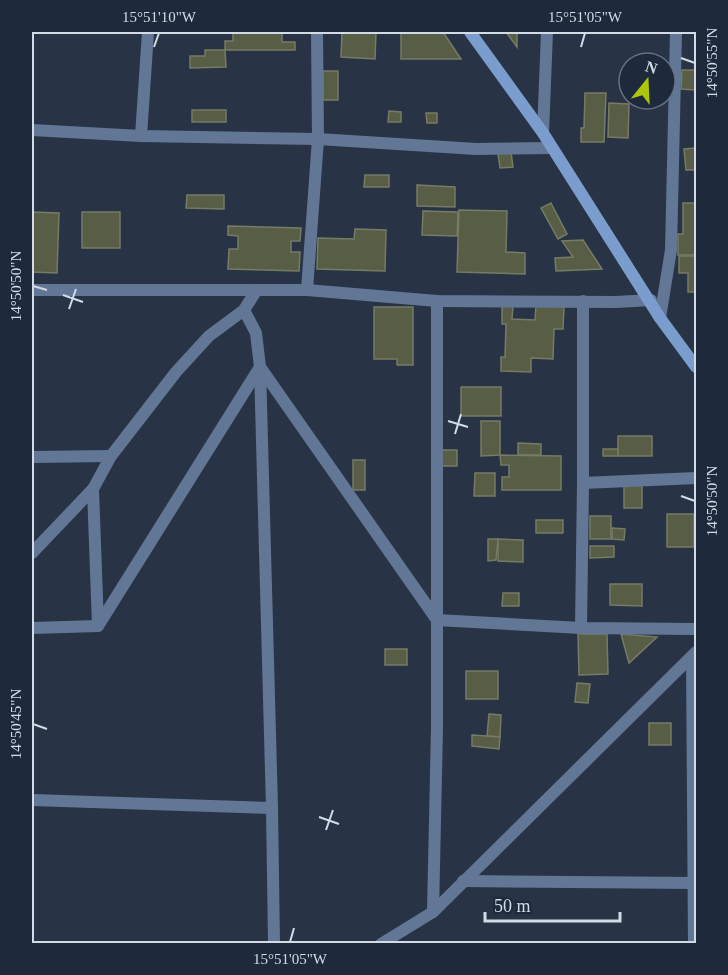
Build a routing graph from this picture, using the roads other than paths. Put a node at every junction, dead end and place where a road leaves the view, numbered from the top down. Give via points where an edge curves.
1 (148, 32) edge
2 (317, 32) edge
3 (470, 32) edge
4 (547, 32) edge
5 (676, 32) edge
6 (32, 130) edge
7 (543, 133) junction
8 (141, 136) junction
9 (318, 140) junction
10 (551, 148) junction
11 (32, 290) edge
12 (307, 290) junction
13 (256, 291) junction
14 (651, 300) junction
15 (437, 301) junction
16 (583, 301) junction
17 (244, 310) junction
18 (660, 318) junction
19 (260, 367) junction
20 (696, 367) edge
21 (111, 456) junction
22 (32, 457) edge
23 (696, 478) edge
24 (583, 483) junction
25 (93, 489) junction
26 (32, 553) edge
27 (437, 620) junction
28 (98, 626) junction
29 (32, 628) edge
30 (581, 628) junction
31 (696, 629) edge
32 (694, 655) edge
33 (32, 800) edge
34 (272, 808) junction
35 (463, 881) junction
36 (695, 883) edge
37 (433, 912) junction
38 (274, 944) edge
39 (381, 944) edge
40 (694, 944) edge

1 - 8 street
2 - 9 street
3 - 7 main road
4 - 7 street
5 - 18 street via 671,250
6 - 8 street
7 - 10 main road
8 - 9 street
9 - 10 street via 476,149
9 - 12 street
10 - 14 main road
11 - 13 street
12 - 13 street
12 - 15 street
13 - 17 street
14 - 16 street
14 - 18 main road
15 - 16 street
15 - 27 street
16 - 24 street
17 - 19 street via 256,333
17 - 21 street via 202,343
18 - 20 main road
19 - 27 street
19 - 28 street
19 - 34 street
21 - 22 street
21 - 25 street
23 - 24 street
24 - 30 street
25 - 26 street
25 - 28 street
27 - 30 street
27 - 37 street
28 - 29 street
30 - 31 street
32 - 35 street
32 - 36 street
33 - 34 street
34 - 38 street
35 - 36 street
35 - 37 street
36 - 40 street
37 - 39 street

